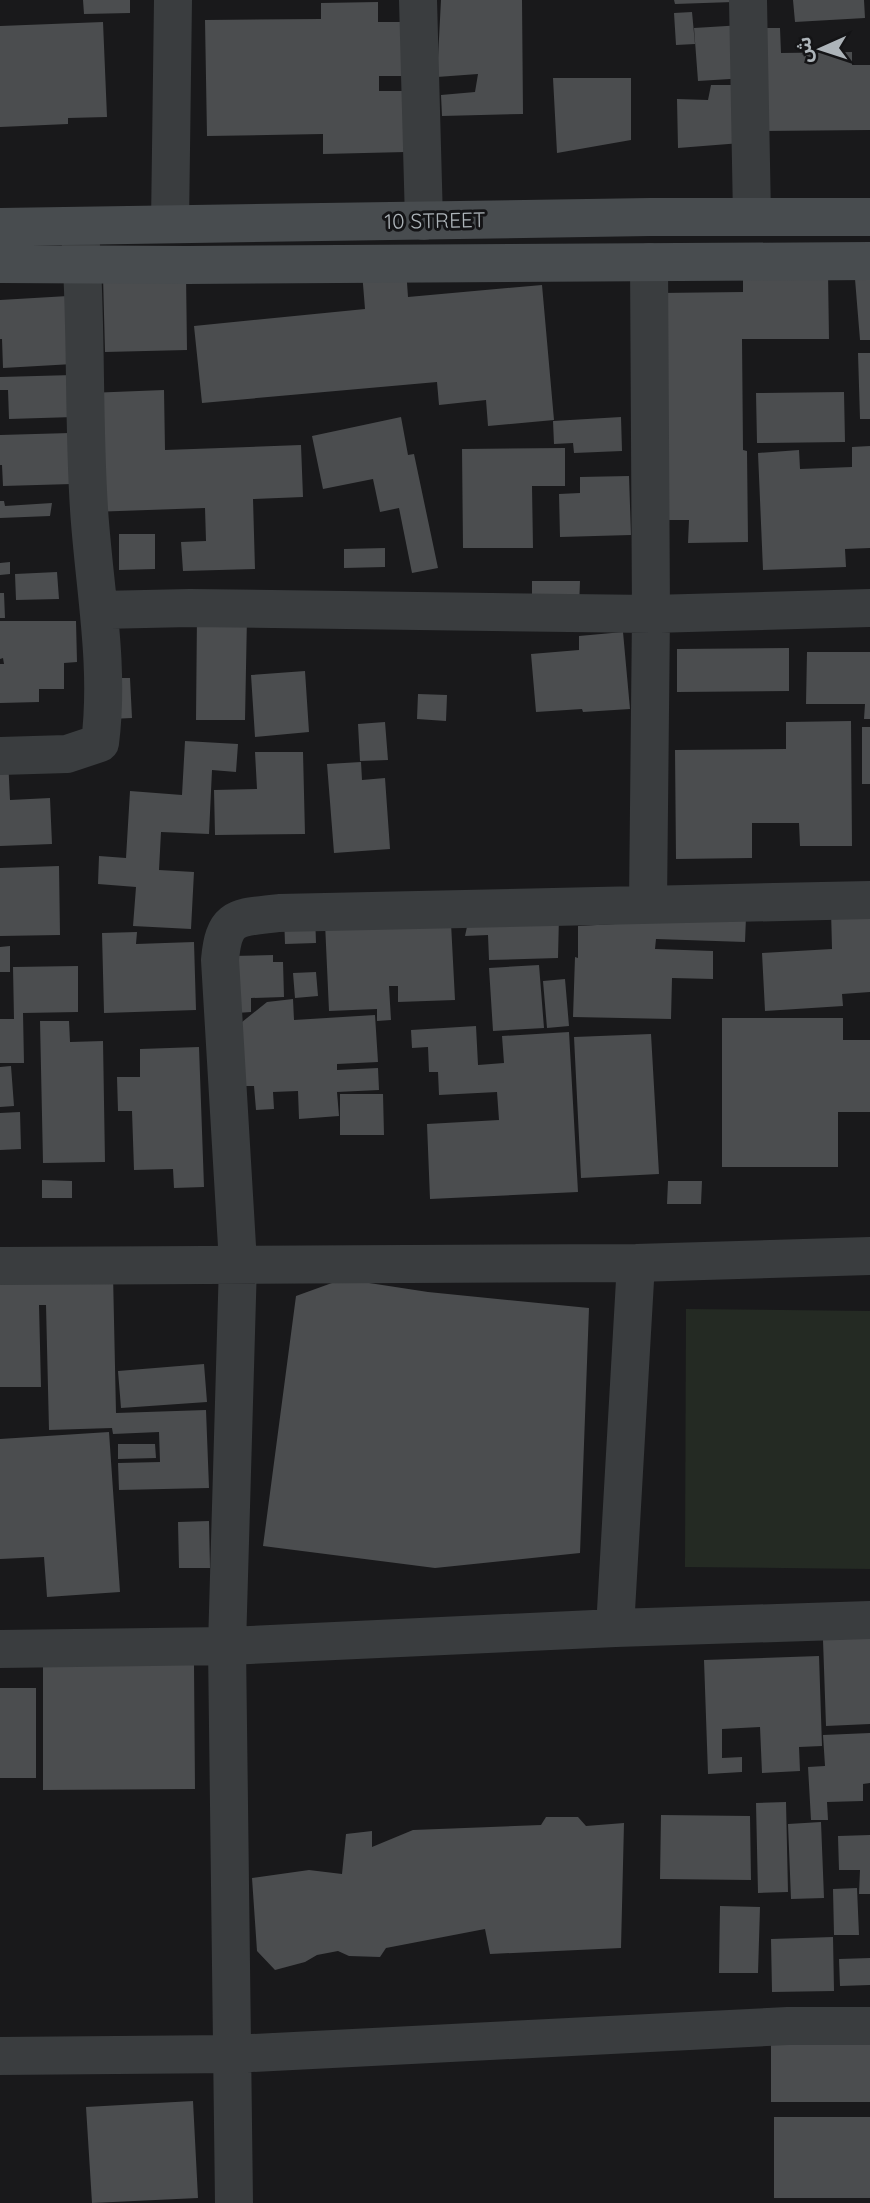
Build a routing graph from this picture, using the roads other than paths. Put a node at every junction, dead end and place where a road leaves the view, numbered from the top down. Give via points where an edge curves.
1 (173, 0) edge
2 (418, 0) edge
3 (748, 0) edge
4 (752, 217) junction
5 (870, 217) edge
6 (424, 221) junction
7 (79, 224) junction
8 (170, 224) junction
9 (0, 227) edge
10 (870, 261) edge
11 (649, 262) junction
12 (0, 264) edge
13 (82, 264) junction
14 (870, 608) edge
15 (100, 610) junction
16 (651, 614) junction
17 (0, 756) edge
18 (870, 900) edge
19 (648, 905) junction
20 (870, 1256) edge
21 (238, 1263) junction
22 (636, 1263) junction
23 (0, 1266) edge
24 (870, 1620) edge
25 (615, 1628) junction
26 (227, 1646) junction
27 (0, 1649) edge
28 (870, 2026) edge
29 (233, 2054) junction
30 (0, 2056) edge
31 (233, 2203) edge

1 - 8 street
2 - 6 street
3 - 4 street
4 - 5 main road, 10 STREET
4 - 6 main road, 10 STREET
6 - 8 main road, 10 STREET
7 - 8 main road, 10 STREET
7 - 9 main road, 10 STREET
7 - 13 street
10 - 11 main road, 10 STREET
11 - 13 main road, 10 STREET
11 - 16 street
12 - 13 main road, 10 STREET
13 - 15 street via 89,510
14 - 16 street
15 - 16 street
15 - 17 street via 104,714 100,743 67,754
16 - 19 street
18 - 19 street
19 - 21 street via 279,913 246,916 230,924 222,937 220,960
20 - 22 street
21 - 22 street
21 - 23 street
21 - 26 street
22 - 25 street
24 - 25 street
25 - 26 street
26 - 27 street
26 - 29 street
28 - 29 street
29 - 30 street
29 - 31 street

